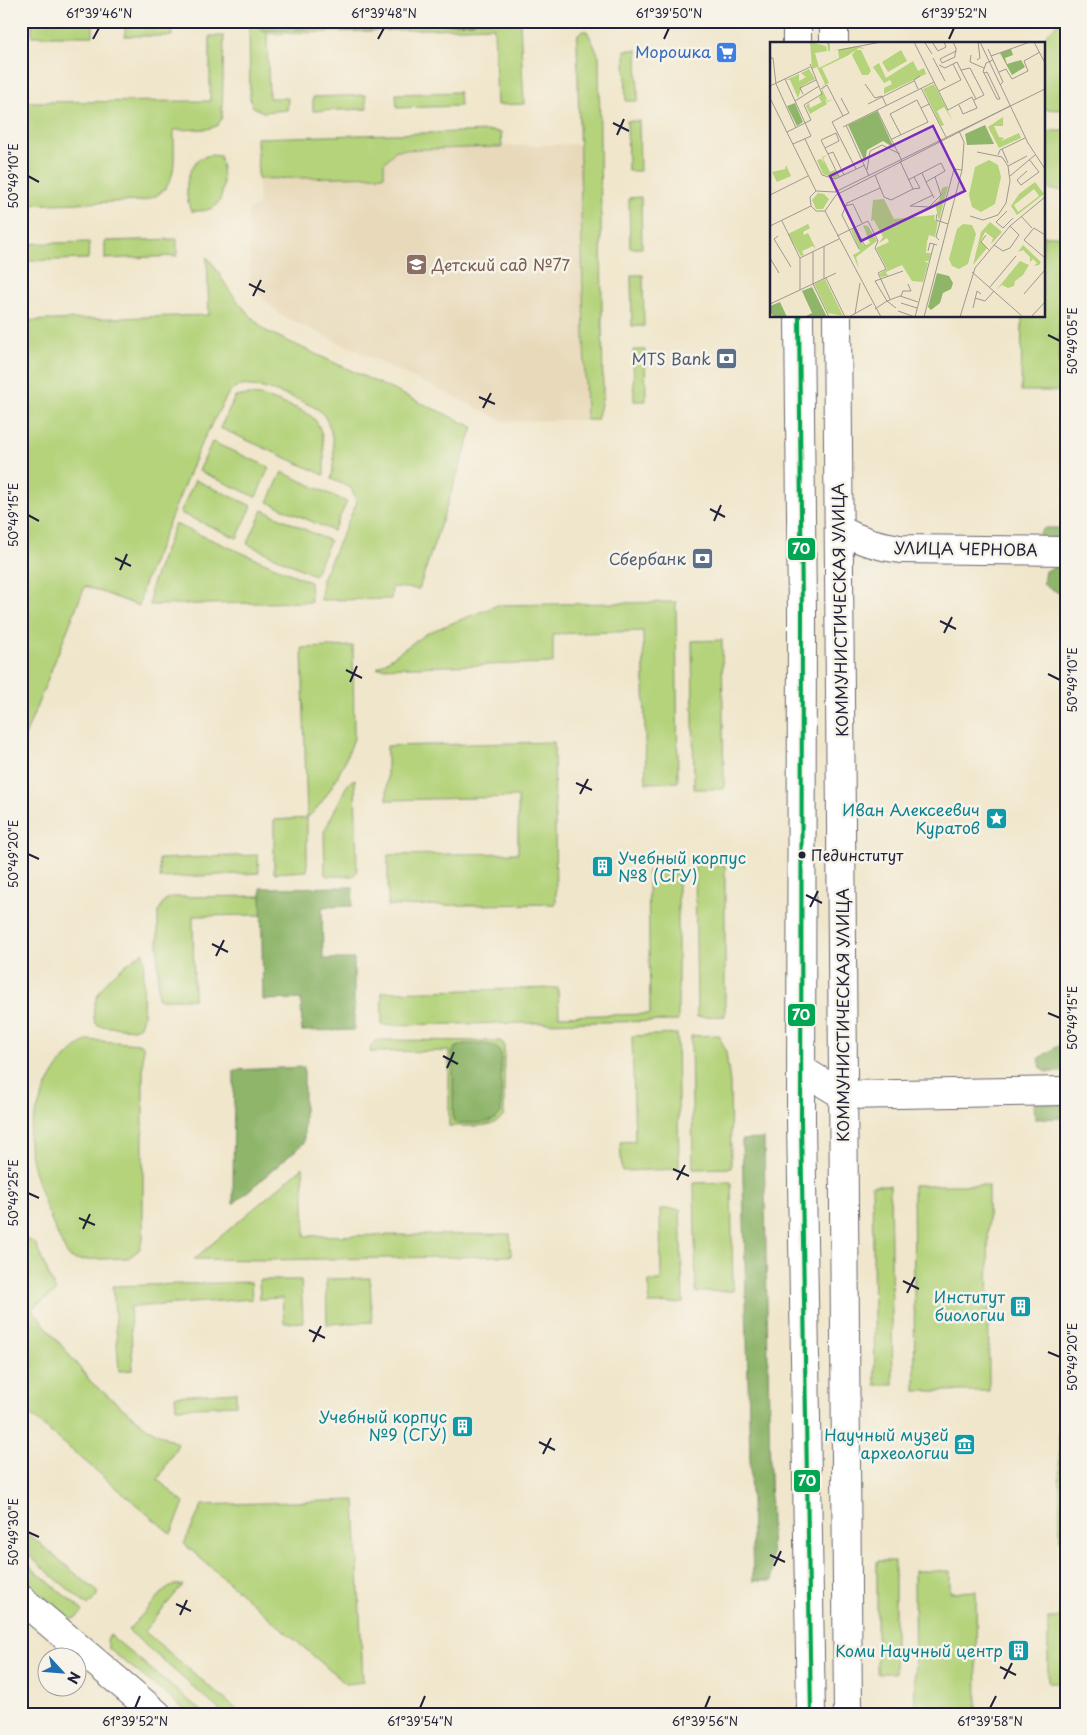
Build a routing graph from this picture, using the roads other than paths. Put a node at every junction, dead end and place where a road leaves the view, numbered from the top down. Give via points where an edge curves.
1 (797, 21) edge
2 (834, 21) edge
3 (797, 42) edge
4 (834, 42) edge
5 (799, 318) edge
6 (837, 318) edge
7 (840, 530) junction
8 (1066, 551) edge
9 (802, 1070) junction
10 (1066, 1091) edge
11 (843, 1095) junction
12 (21, 1599) edge
13 (157, 1714) edge
14 (811, 1714) edge
15 (848, 1714) edge

1 - 3 main road
2 - 4 main road
5 - 9 main road
6 - 7 main road, КОММУНИСТИЧЕСКАЯ УЛИЦА
7 - 8 main road, УЛИЦА ЧЕРНОВА via 875,546 900,549
7 - 11 main road, КОММУНИСТИЧЕСКАЯ УЛИЦА
9 - 11 main road
9 - 14 main road
10 - 11 main road
11 - 15 main road, КОММУНИСТИЧЕСКАЯ УЛИЦА
12 - 13 main road

